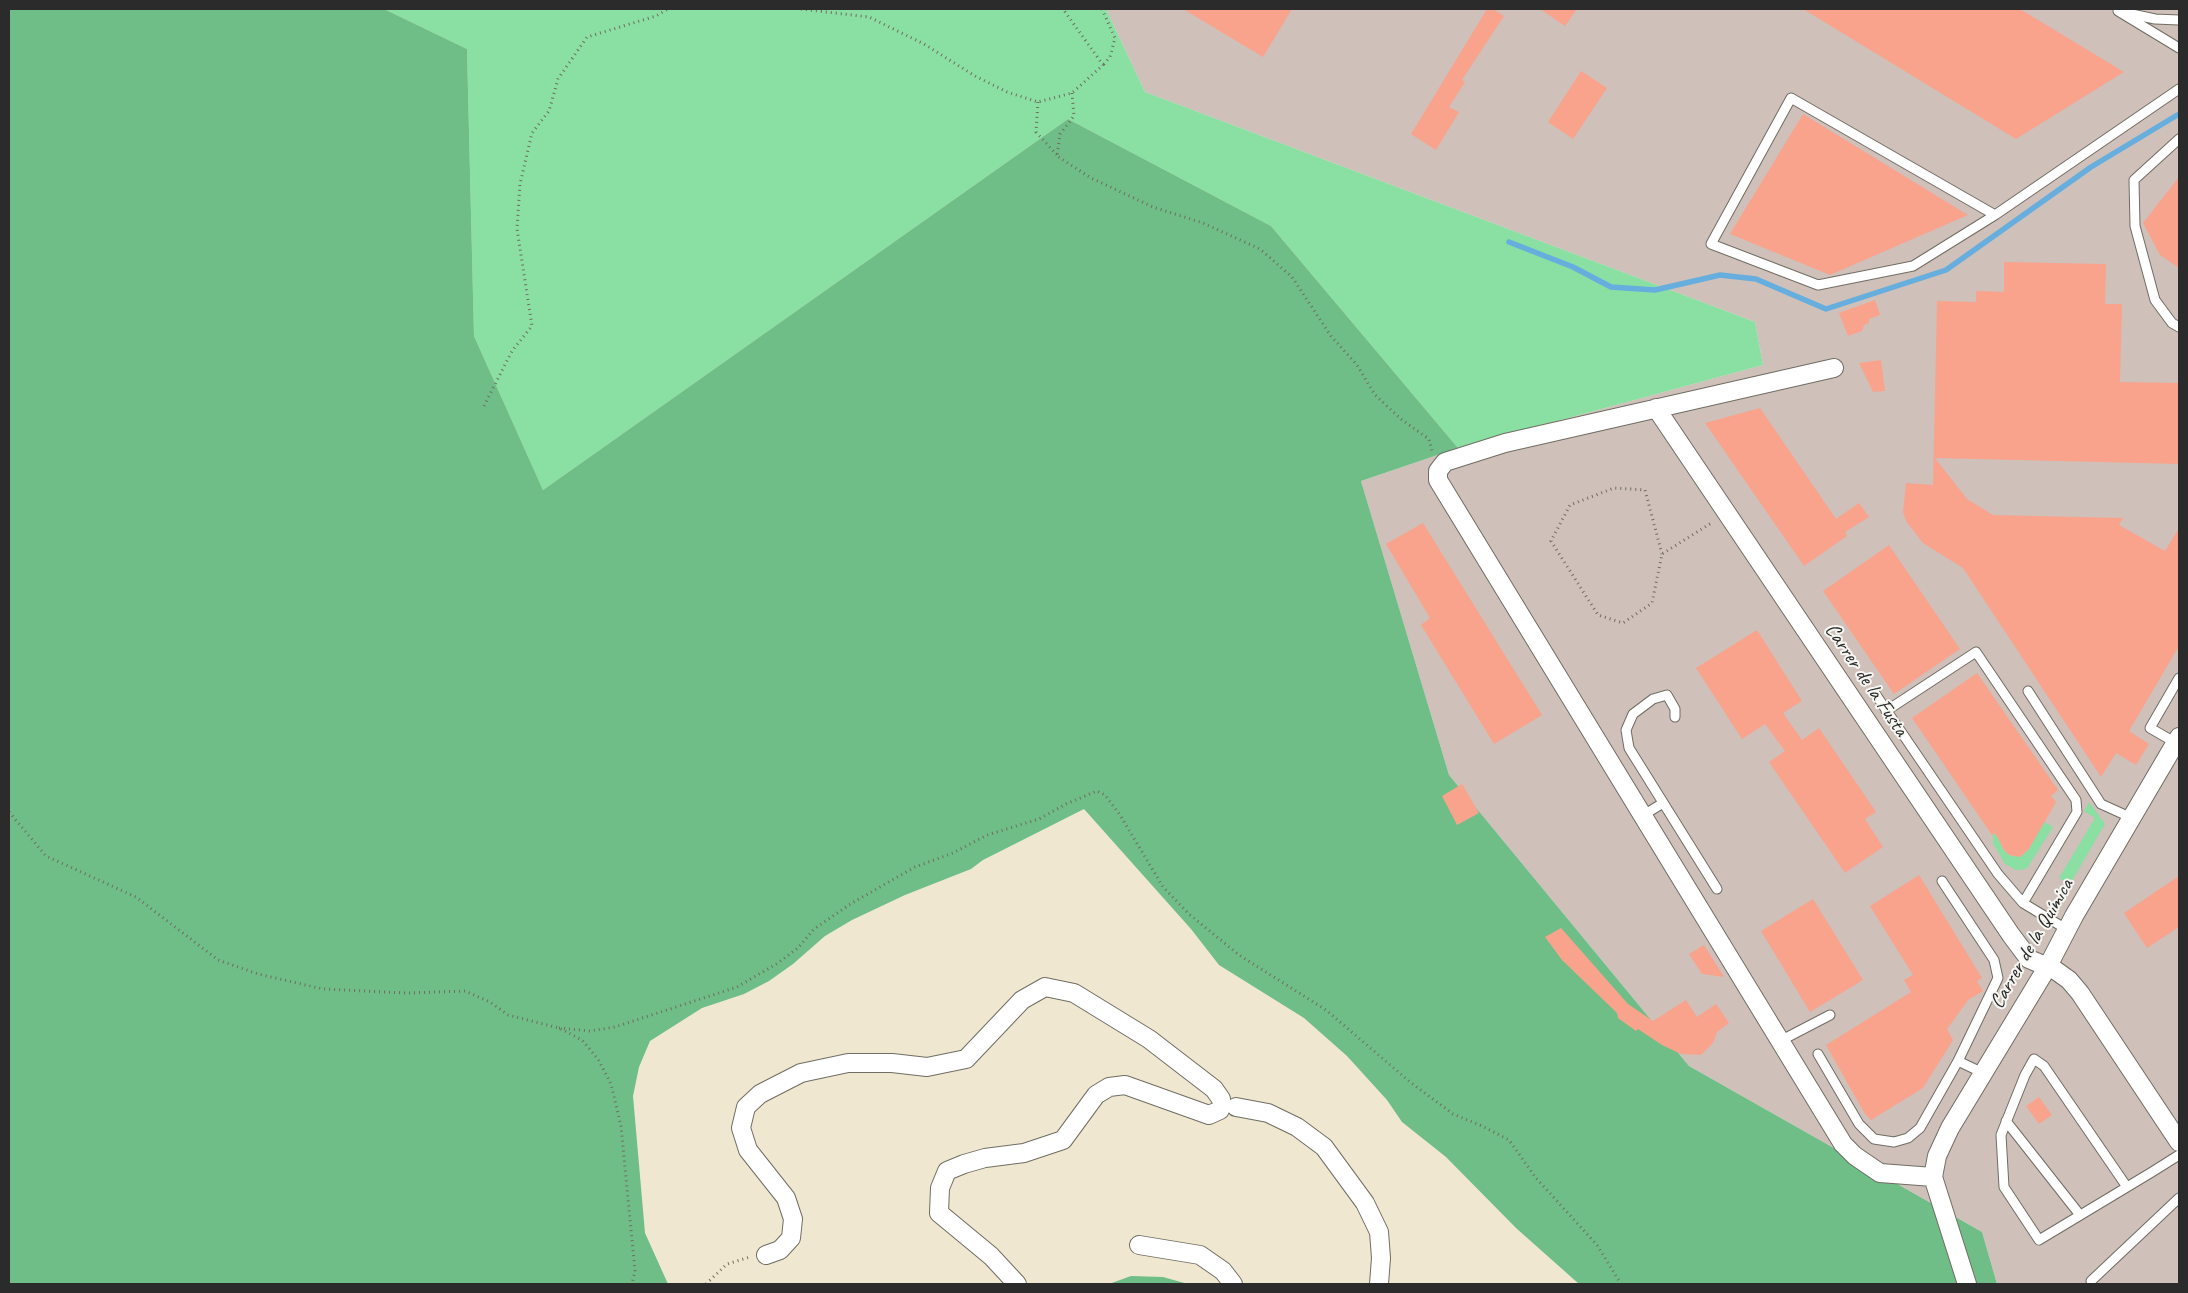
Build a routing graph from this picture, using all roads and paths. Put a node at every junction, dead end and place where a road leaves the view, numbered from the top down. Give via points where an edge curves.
1 (668, 9) edge
2 (801, 9) edge
3 (1063, 9) edge
4 (1102, 9) edge
5 (2117, 10) edge
6 (2179, 20) edge
7 (2179, 48) edge
8 (1103, 65) junction
9 (2179, 88) edge
10 (1072, 93) junction
11 (1038, 102) junction
12 (2179, 139) edge
13 (1058, 156) junction
14 (1995, 215) junction
15 (2179, 328) edge
16 (1834, 368) dead end
17 (484, 406) dead end
18 (1656, 408) junction
19 (1438, 471) junction
20 (1728, 516) junction
21 (1662, 554) junction
22 (2179, 678) edge
23 (2028, 691) dead end
24 (1874, 692) dead end
25 (1886, 711) junction
26 (1676, 717) dead end
27 (2178, 740) edge
28 (1663, 803) junction
29 (9, 812) edge
30 (1642, 816) junction
31 (2132, 818) junction
32 (1942, 881) dead end
33 (1717, 889) dead end
34 (2024, 903) junction
35 (2066, 930) junction
36 (2048, 966) junction
37 (1830, 1015) dead end
38 (559, 1028) junction
39 (1780, 1041) junction
40 (1818, 1054) dead end
41 (1958, 1061) junction
42 (1983, 1073) junction
43 (1226, 1105) junction
44 (2006, 1121) junction
45 (2179, 1142) edge
46 (2179, 1155) edge
47 (1933, 1177) junction
48 (2127, 1187) junction
49 (2179, 1198) edge
50 (2080, 1215) junction
51 (1139, 1245) dead end
52 (766, 1255) joint
53 (2091, 1282) dead end
54 (632, 1284) edge
55 (706, 1284) edge
56 (1017, 1284) edge
57 (1234, 1284) edge
58 (1378, 1284) edge
59 (1621, 1284) edge
60 (1967, 1284) edge

1 - 17 path via 656,16 587,37 558,79 549,111 532,134 520,184 517,229 532,326 512,351
2 - 11 path via 869,17 924,44 991,84
3 - 8 path
4 - 8 path via 1115,38 1110,57
5 - 6 lane via 2155,19
5 - 7 lane
8 - 10 path
9 - 14 lane
10 - 11 path
10 - 13 path via 1074,116 1060,134
11 - 13 path via 1036,132
12 - 15 lane via 2134,180 2135,226 2155,300
13 - 19 path via 1091,178 1153,208 1203,223 1260,249 1297,284 1375,395 1429,439
14 - 14 lane via 1791,98 1711,244 1818,285 1913,266
16 - 18 street
18 - 19 street via 1505,444 1445,462
18 - 20 street, Carrer de la Fusta
19 - 30 street via 1438,480
20 - 21 path
20 - 36 street, Carrer de la Fusta via 2011,935 2029,959
21 - 21 path via 1645,490 1614,488 1570,505 1551,541 1598,615 1623,623 1652,603
22 - 27 lane via 2150,728
23 - 31 lane via 2101,804
24 - 25 lane
25 - 34 lane via 1998,874
25 - 34 lane via 1976,652 2076,800 2077,812
26 - 28 lane via 1668,695 1653,699 1633,714 1626,730 1629,748
27 - 31 street, Carrer de la Química
28 - 30 lane
28 - 33 lane
29 - 38 path via 46,856 136,896 218,960 258,974 323,989 408,993 465,991 490,1002 508,1015
30 - 39 street
31 - 35 street, Carrer de la Química
32 - 41 lane via 1994,960 1998,978
34 - 35 lane
35 - 36 street, Carrer de la Química
36 - 42 street, Carrer de la Química
36 - 45 street, Carrer de la Fusta via 2069,980 2080,993
37 - 39 lane
38 - 54 path via 582,1040 611,1084 621,1126 635,1271
38 - 59 path via 590,1030 615,1027 737,987 778,963 814,930 852,903 915,867 953,853 987,835 1040,819 1098,791 1120,815 1162,887 1189,914 1247,960 1326,1010 1453,1114 1509,1140 1536,1178 1597,1245
39 - 47 street via 1843,1144 1855,1156 1880,1173
40 - 41 lane via 1859,1124 1874,1139 1894,1142 1908,1138 1920,1128
41 - 42 lane
42 - 47 street, Carrer de la Química via 1950,1128 1937,1156
43 - 52 street via 1214,1089 1149,1039 1074,993 1045,987 1022,1000 966,1059 927,1067 892,1063 848,1064 801,1073 760,1094 746,1107 741,1128 748,1150 786,1198 793,1219 791,1238 780,1250
43 - 56 street via 1209,1115 1125,1085 1109,1088 1096,1095 1063,1140 947,1171 940,1188 939,1213 991,1256
43 - 58 street via 1268,1113 1297,1127 1324,1147 1365,1203 1379,1232
44 - 48 lane via 2034,1059 2044,1066
44 - 50 lane
44 - 50 lane via 2001,1135 2004,1187 2039,1240
46 - 48 lane
47 - 60 street
48 - 50 lane
49 - 53 lane
51 - 57 street via 1200,1255 1223,1271
52 - 55 path via 728,1264

